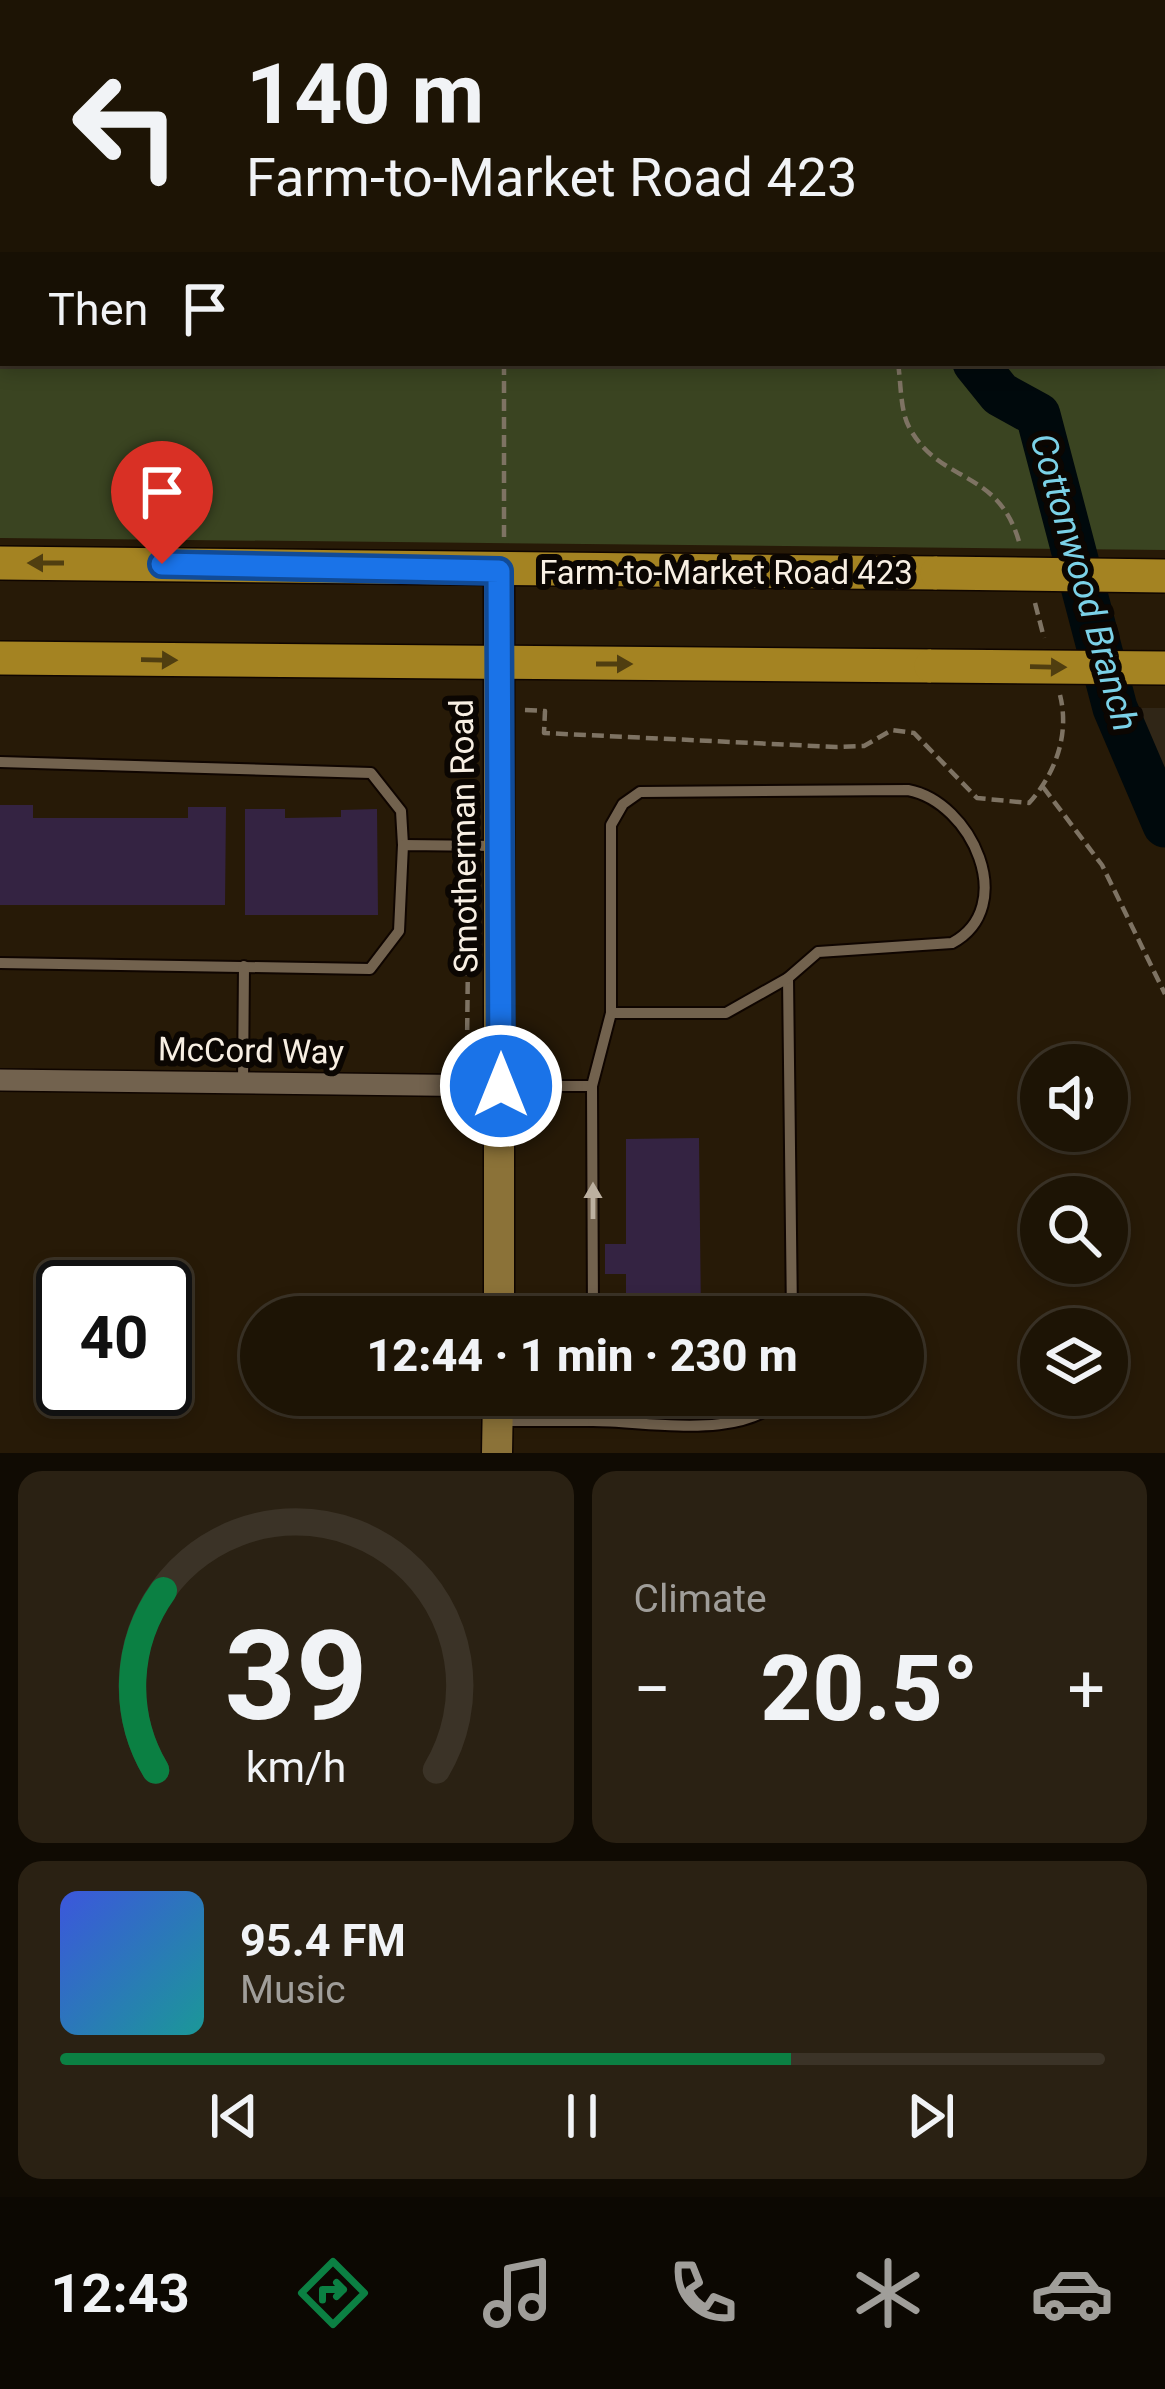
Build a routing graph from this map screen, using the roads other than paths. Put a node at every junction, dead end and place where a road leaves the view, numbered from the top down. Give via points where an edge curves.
1 (501, 560) junction
2 (0, 563) edge
3 (1165, 576) edge
4 (0, 658) edge
5 (497, 663) junction
6 (1165, 668) edge
7 (0, 762) edge
8 (404, 844) junction
9 (499, 846) junction
10 (0, 963) edge
11 (244, 966) junction
12 (788, 978) junction
13 (611, 1013) junction
14 (0, 1080) edge
15 (243, 1083) junction
16 (501, 1086) junction
17 (592, 1086) junction
18 (499, 1296) edge
19 (593, 1296) edge
20 (792, 1296) edge
21 (498, 1416) edge
22 (556, 1416) edge
23 (593, 1416) edge
24 (761, 1416) edge
25 (593, 1421) junction
26 (497, 1453) edge

1 -> 2 main road, Farm-to-Market Road 423
1 - 3 main road, Farm-to-Market Road 423, bridge
1 - 5 street, Smotherman Road
4 -> 5 main road
5 -> 6 main road, bridge
5 - 9 street, Smotherman Road
7 - 8 lane via 371,773 401,811
8 - 9 lane
8 - 11 lane via 399,931 370,969
9 - 16 street, Smotherman Road
10 - 11 lane
11 - 15 lane
12 - 13 lane via 726,1013
12 - 13 lane via 818,952 933,947 970,934 981,916 974,837 928,794 908,790 640,792 611,825
12 - 20 lane
13 - 17 lane
14 - 15 street, McCord Way
15 - 16 street, McCord Way
16 - 17 lane
16 - 18 street, Smotherman Road
19 -> 17 lane
21 - 26 street
22 - 25 lane
23 - 25 lane
24 - 25 lane

